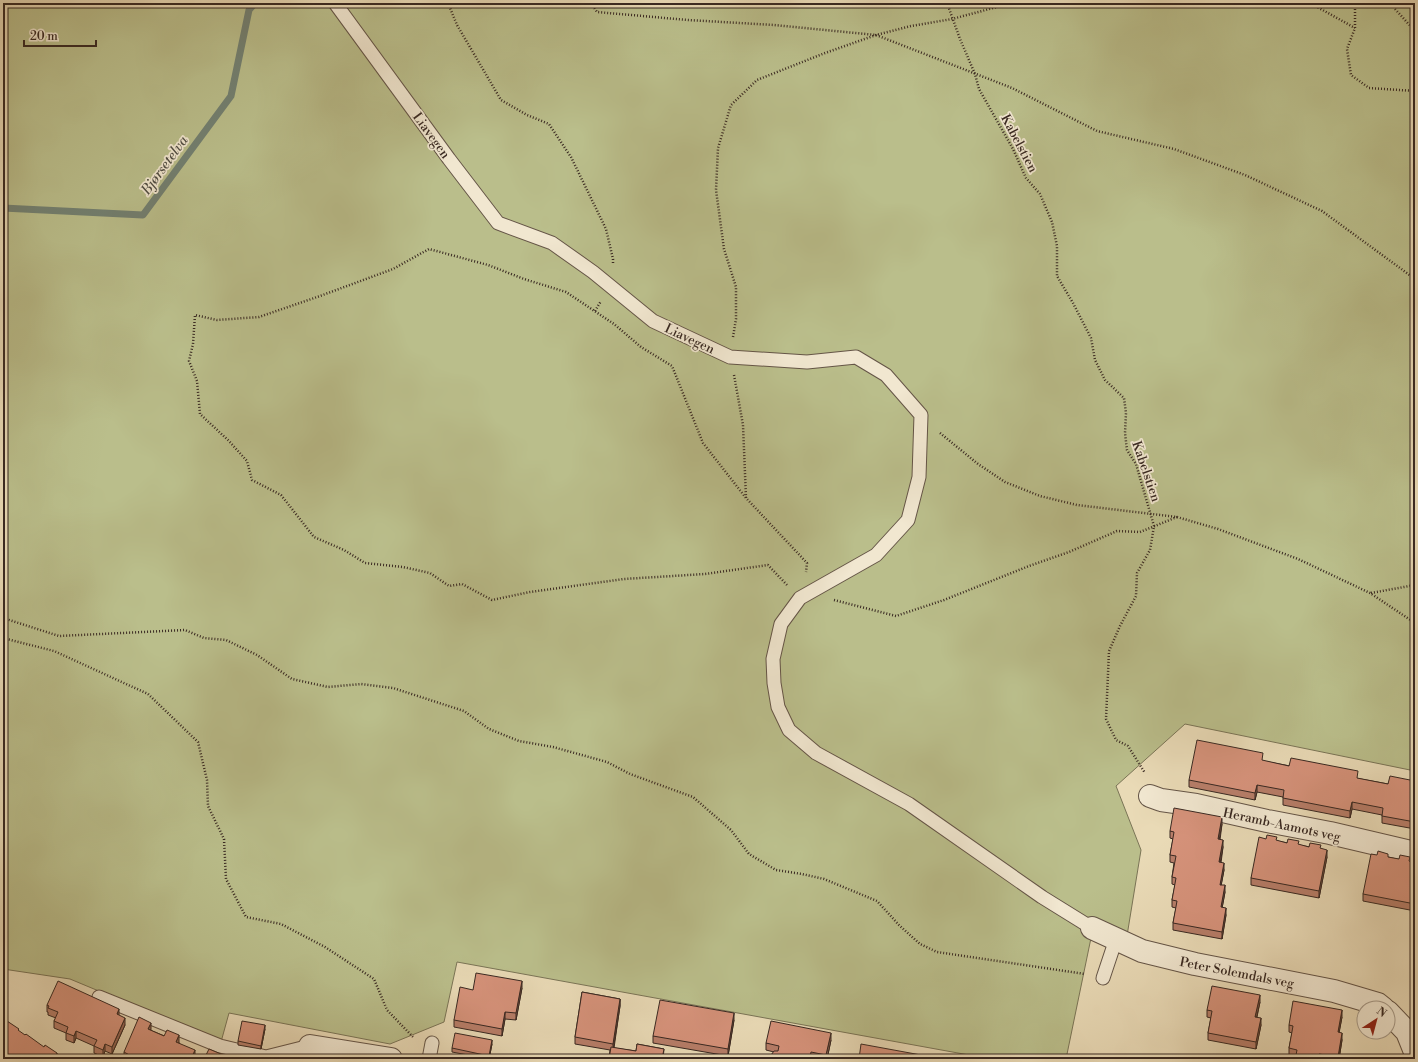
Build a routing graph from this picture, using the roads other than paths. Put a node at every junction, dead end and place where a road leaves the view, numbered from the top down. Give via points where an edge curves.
1 (335, 3) edge
2 (1150, 796) road end
3 (1415, 853) edge
4 (1092, 928) joint
5 (1116, 939) junction
6 (1103, 978) road end
7 (99, 997) dead end
8 (1366, 1000) edge
9 (1396, 1020) edge
10 (432, 1043) road end
11 (310, 1046) joint
12 (1415, 1052) edge
13 (391, 1059) edge
14 (429, 1059) edge

1 - 4 lane, Liavegen via 498,223 552,243 654,321 730,357 807,362 856,357 886,375 921,415 919,476 908,520 876,555 800,598 781,624 773,659 778,707 789,730 816,753 909,804 1042,897
2 - 3 street, Heramb-Aamots veg
4 - 5 street, Peter Solemdals veg
5 - 6 lane
5 - 8 street, Peter Solemdals veg via 1142,951 1195,964 1334,991
7 - 11 lane via 220,1046 266,1057
9 - 12 street via 1407,1032
10 - 14 lane
11 - 13 street

